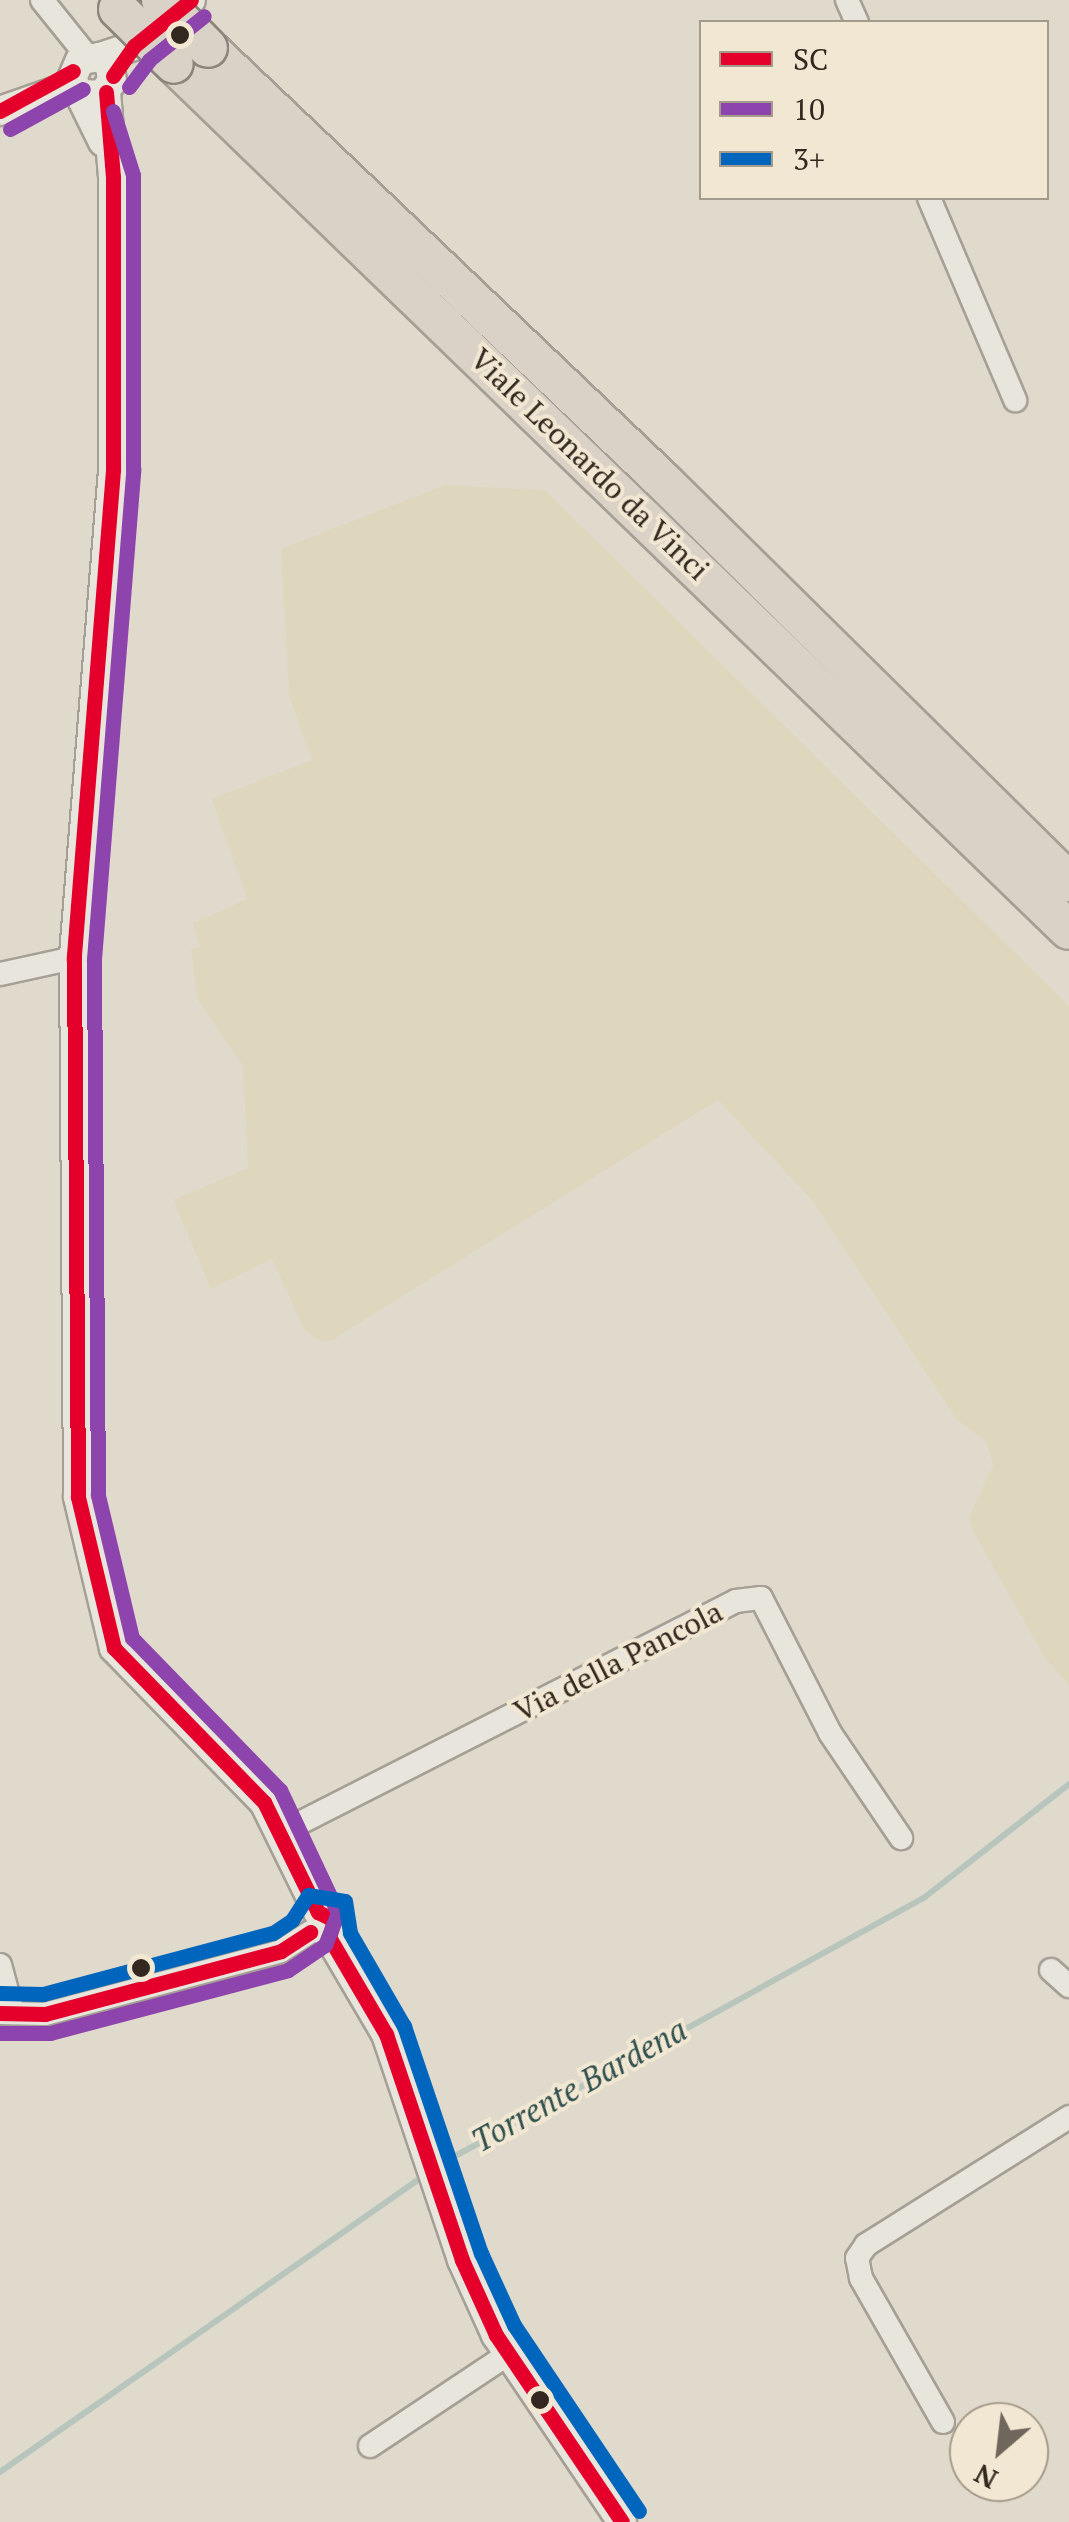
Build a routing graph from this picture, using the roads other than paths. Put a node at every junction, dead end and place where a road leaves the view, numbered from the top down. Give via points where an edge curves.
1 (42, 0) edge
2 (161, 0) edge
3 (191, 0) edge
4 (114, 5) edge
5 (91, 76) junction
6 (6, 109) edge
7 (931, 200) edge
8 (1015, 400) dead end
9 (1069, 882) edge
10 (1069, 930) edge
11 (74, 958) junction
12 (0, 974) edge
13 (284, 1831) junction
14 (902, 1838) dead end
15 (319, 1927) junction
16 (0, 1966) edge
17 (1052, 1970) dead end
18 (1069, 1986) edge
19 (6, 2013) edge
20 (1069, 2117) edge
21 (507, 2354) junction
22 (943, 2422) dead end
23 (370, 2446) dead end
24 (622, 2522) edge

1 - 5 street
2 - 9 highway, Viale Leonardo da Vinci, bridge
3 - 5 street
4 - 10 highway, Viale Leonardo da Vinci, bridge
5 - 6 street
5 - 11 street via 111,156 114,470
7 - 8 street
11 - 12 street
11 - 13 street via 73,1418 78,1497 103,1614 114,1648 132,1673 224,1755
13 - 14 street, Via della Pancola via 736,1601 761,1598 830,1733
13 - 15 street
15 - 19 street via 281,1951 45,2014
15 - 21 street via 386,2034 471,2282
16 - 19 street
17 - 18 street
20 - 22 street via 866,2245 857,2258 861,2278
21 - 23 street
21 - 24 street

